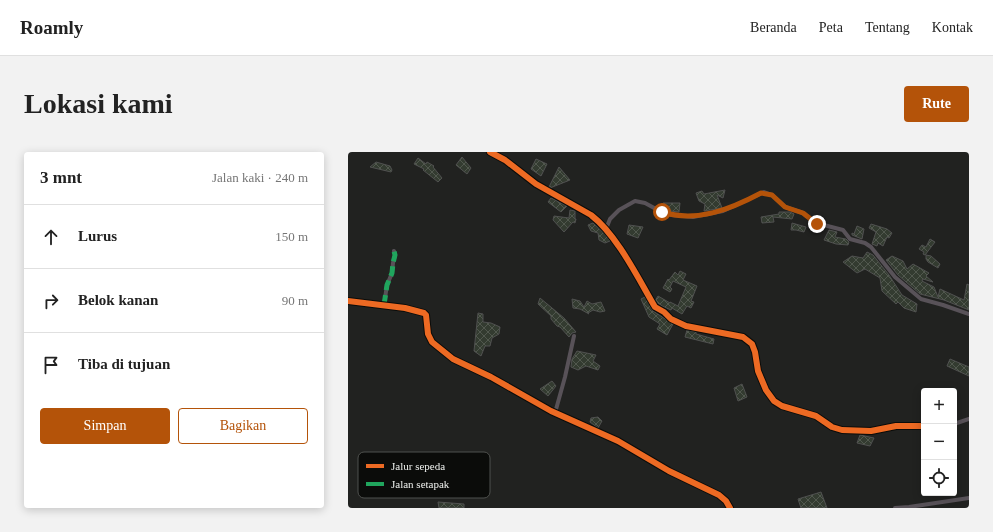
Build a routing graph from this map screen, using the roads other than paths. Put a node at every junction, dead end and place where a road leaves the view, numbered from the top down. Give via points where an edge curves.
1 (490, 152) edge
2 (606, 228) junction
3 (394, 251) dead end
4 (348, 301) edge
5 (384, 305) junction
6 (969, 314) edge
7 (574, 336) dead end
8 (555, 413) junction
9 (969, 419) edge
10 (957, 423) edge
11 (921, 426) edge
12 (969, 498) edge
13 (730, 508) edge
14 (895, 508) edge

1 - 2 street via 536,184 591,215
2 - 6 street via 610,219 619,210 635,201 671,215 693,217 723,211 764,192 772,195 785,207 803,213 816,223 843,230 850,239 871,246 895,277 921,299
2 - 11 street via 657,310 686,326 743,337 752,344 758,371 774,401 792,410 819,417 832,427 842,430 871,431 896,426
3 - 5 street via 392,273
4 - 5 street
5 - 8 street via 424,312 432,342 446,354
7 - 8 street
8 - 13 street via 618,441 669,472 719,495
9 - 10 street
12 - 14 street

